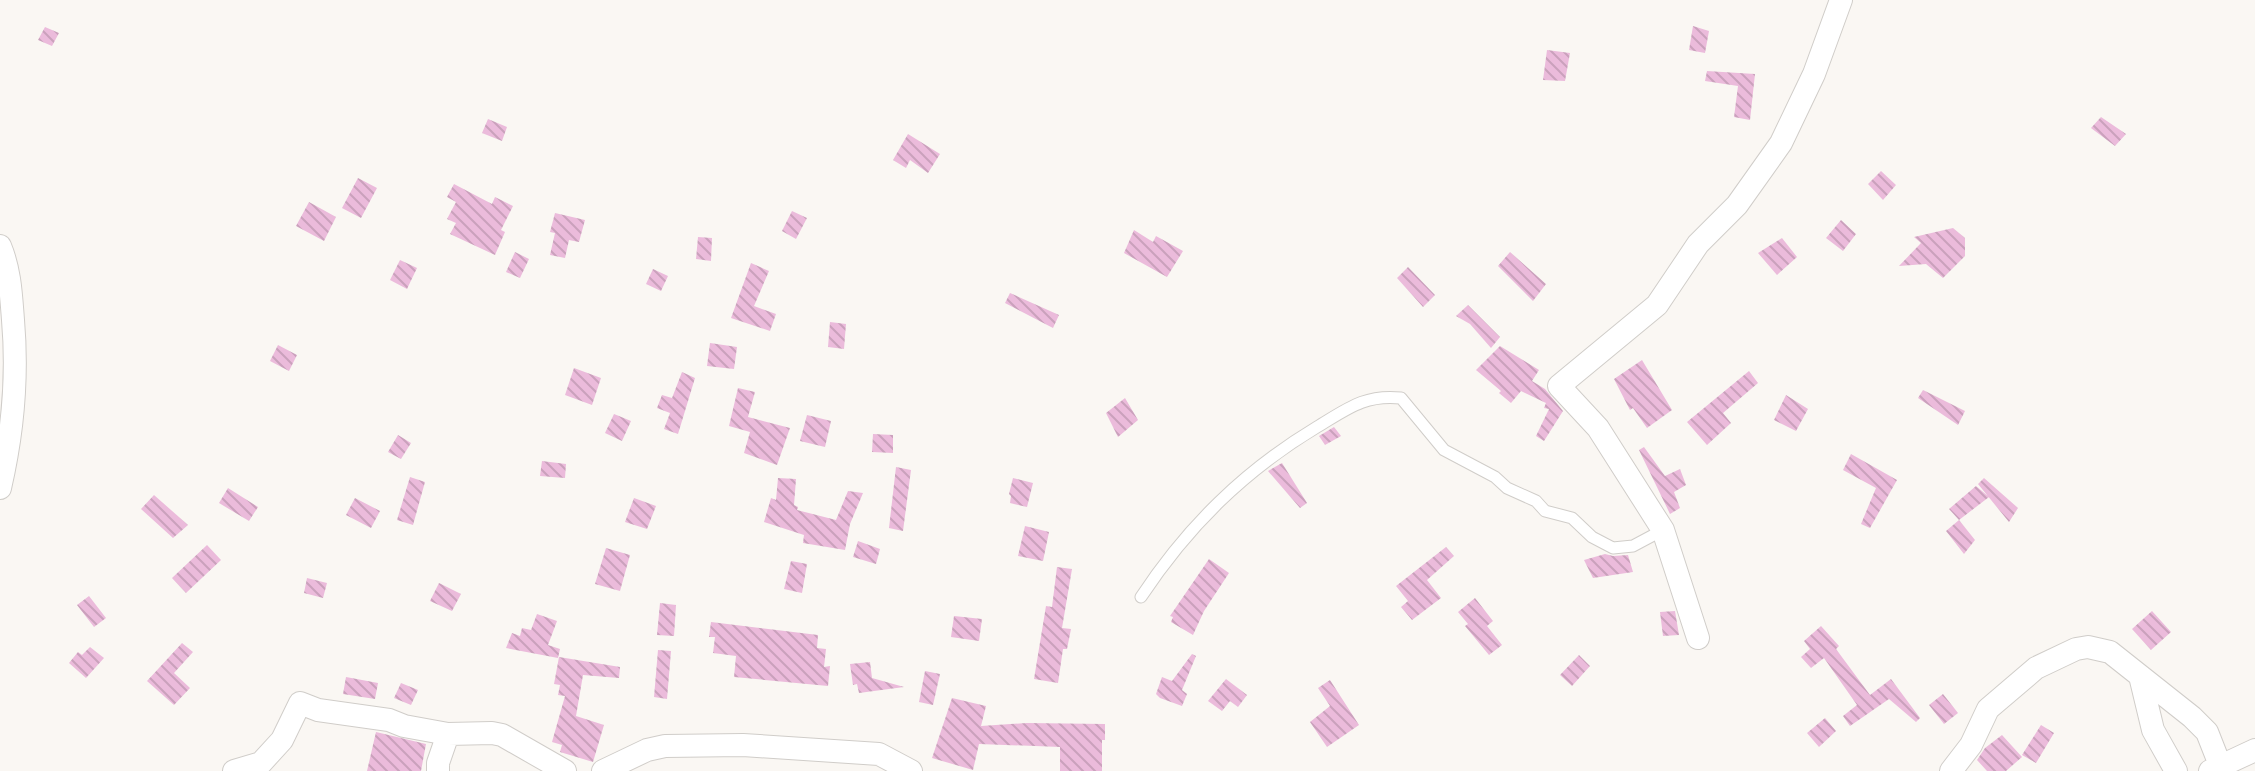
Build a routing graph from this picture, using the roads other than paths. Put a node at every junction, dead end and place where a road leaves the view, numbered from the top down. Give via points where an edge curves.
1 (1841, 0) edge
2 (0, 246) edge
3 (0, 488) edge
4 (1663, 530) junction
5 (1141, 597) dead end
6 (1698, 638) dead end
7 (2140, 676) junction
8 (448, 734) junction
9 (2255, 750) edge
10 (2215, 768) edge
11 (907, 770) edge
12 (234, 771) edge
13 (438, 771) edge
14 (565, 771) edge
15 (603, 771) edge
16 (1951, 771) edge
17 (2176, 771) edge

1 - 4 street via 1781,143 1737,205 1698,244 1657,305 1559,386 1598,428
2 - 3 street via 10,280 17,366 11,441
4 - 5 lane via 1633,546 1613,548 1572,518 1545,511 1444,450 1401,398 1379,396 1351,406 1249,473 1184,540
4 - 6 street
7 - 10 street via 2207,732
7 - 16 street via 2110,652 2088,647 2036,668 1988,709
7 - 17 street via 2153,730
8 - 12 street via 300,703 282,740 261,763
8 - 13 street
8 - 14 street via 502,735
9 - 10 street
11 - 15 street via 879,754 743,745 665,746

